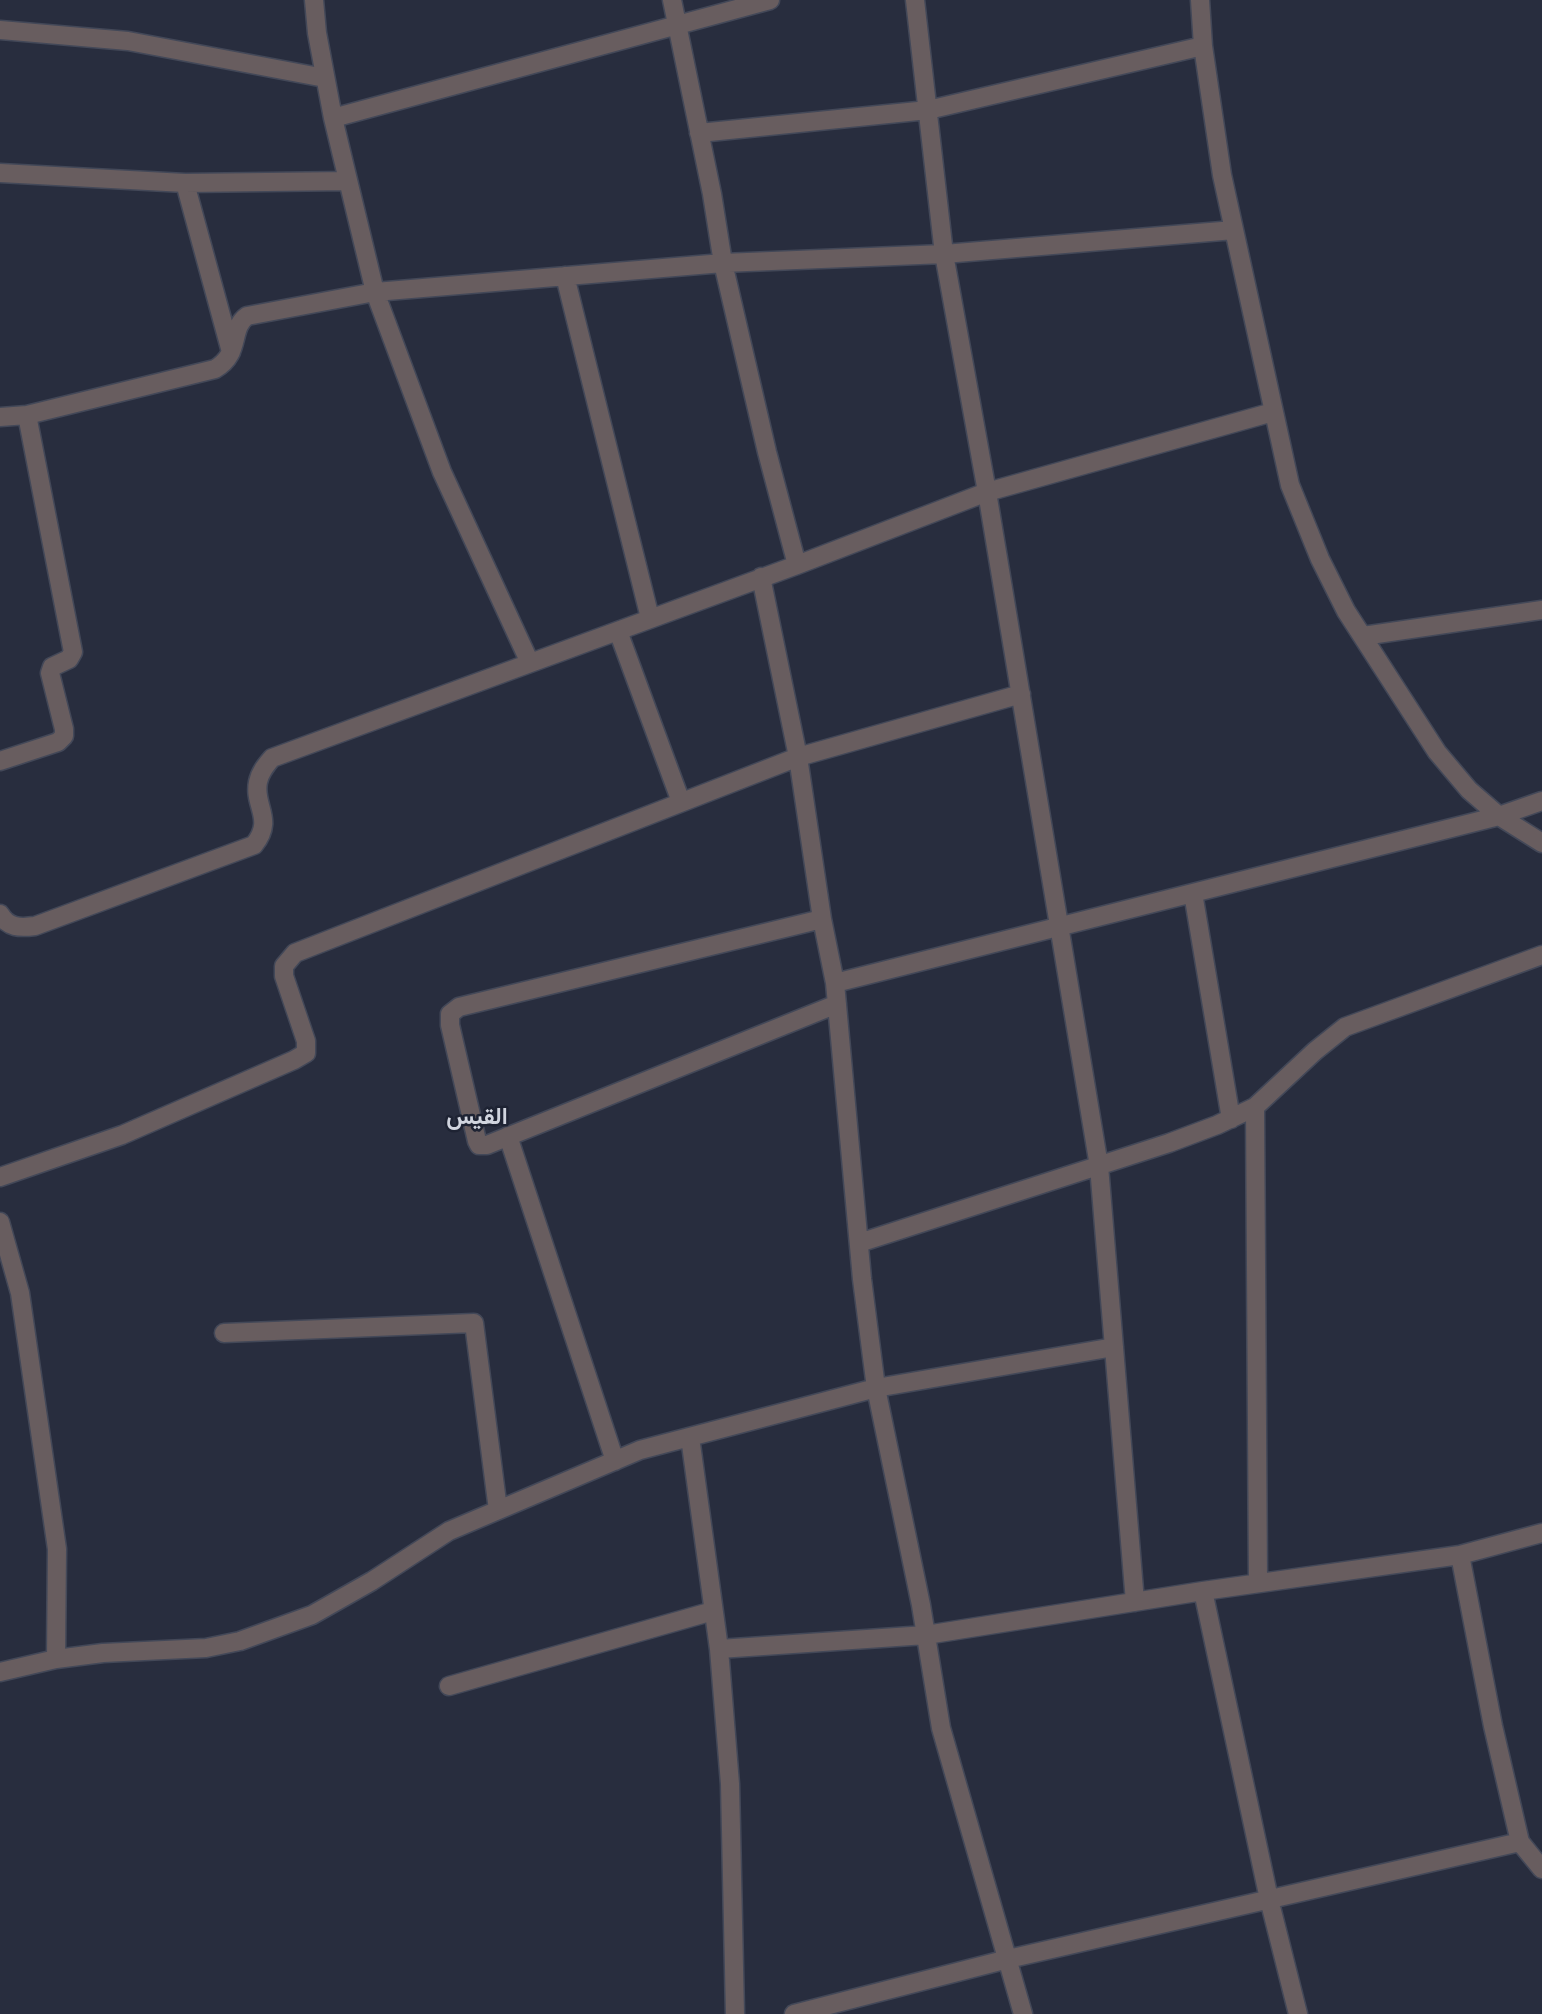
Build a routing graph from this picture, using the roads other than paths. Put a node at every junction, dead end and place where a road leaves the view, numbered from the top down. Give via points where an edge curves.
1 (314, 0) edge
2 (672, 0) edge
3 (769, 0) edge
4 (915, 0) edge
5 (1200, 0) edge
6 (677, 23) junction
7 (0, 30) edge
8 (1203, 46) junction
9 (325, 78) junction
10 (928, 110) junction
11 (333, 118) junction
12 (699, 133) junction
13 (0, 173) edge
14 (348, 181) junction
15 (185, 183) junction
16 (1234, 230) junction
17 (944, 254) junction
18 (723, 263) junction
19 (565, 276) junction
20 (374, 292) junction
21 (232, 353) junction
22 (1273, 412) junction
23 (27, 415) junction
24 (0, 417) edge
25 (987, 492) junction
26 (797, 565) junction
27 (761, 578) junction
28 (1542, 610) edge
29 (650, 618) junction
30 (618, 631) junction
31 (1363, 636) junction
32 (530, 663) junction
33 (1021, 694) junction
34 (798, 757) junction
35 (0, 761) edge
36 (1542, 801) edge
37 (681, 802) junction
38 (1500, 816) junction
39 (1542, 843) edge
40 (1193, 893) junction
41 (0, 914) edge
42 (822, 919) junction
43 (1060, 927) junction
44 (1542, 955) edge
45 (835, 983) junction
46 (837, 1003) junction
47 (1255, 1107) junction
48 (1231, 1119) junction
49 (508, 1136) junction
50 (1099, 1166) junction
51 (0, 1177) edge
52 (0, 1222) edge
53 (859, 1243) junction
54 (224, 1333) dead end
55 (1114, 1347) junction
56 (876, 1388) junction
57 (690, 1437) junction
58 (615, 1461) junction
59 (498, 1510) junction
60 (1542, 1533) edge
61 (1460, 1555) junction
62 (1258, 1583) junction
63 (1203, 1591) junction
64 (1135, 1602) junction
65 (713, 1611) junction
66 (926, 1635) junction
67 (719, 1649) junction
68 (56, 1659) junction
69 (0, 1672) edge
70 (449, 1686) dead end
71 (1520, 1842) junction
72 (1542, 1870) edge
73 (1269, 1899) junction
74 (1008, 1959) junction
75 (735, 2014) edge
76 (794, 2014) edge
77 (1023, 2014) edge
78 (1298, 2014) edge

1 - 9 street
2 - 6 street
3 - 6 street
4 - 10 street
5 - 8 street
6 - 11 street
6 - 12 street
7 - 9 street via 128,41
8 - 10 street
8 - 16 street
9 - 11 street
10 - 12 street
10 - 17 street
11 - 14 street
12 - 18 street
13 - 15 street
14 - 15 street
14 - 20 street
15 - 21 street
16 - 17 street
16 - 22 street
17 - 18 street
17 - 25 street
18 - 19 street
18 - 26 street
19 - 20 street
19 - 29 street
20 - 21 street via 247,316 240,323
20 - 32 street via 442,472
21 - 23 street via 215,369
22 - 25 street
22 - 31 street via 1290,485 1320,559
23 - 24 street
23 - 35 street via 73,652 50,673 64,736
25 - 26 street
25 - 33 street
26 - 27 street
27 - 29 street
27 - 34 street
28 - 31 street
29 - 30 street
30 - 32 street
30 - 37 street
31 - 38 street via 1437,752
32 - 41 street via 272,758 257,784 263,834 254,845 35,926 18,928
33 - 34 street
33 - 43 street
34 - 37 street
34 - 42 street
36 - 38 street
37 - 51 street via 295,953 284,966 284,976 306,1053 122,1135
38 - 39 street
38 - 40 street
40 - 43 street
40 - 48 street
42 - 45 street
42 - 49 street via 459,1007 450,1014 450,1025 477,1141 483,1146
43 - 45 street
43 - 50 street
44 - 47 street via 1345,1027
45 - 46 street
46 - 49 street
46 - 53 street
47 - 48 street
47 - 62 street
48 - 50 street
49 - 58 street
50 - 53 street
50 - 55 street
52 - 68 street via 20,1293 57,1549
53 - 56 street
54 - 59 street via 474,1323
55 - 56 street
55 - 64 street
56 - 57 street
56 - 66 street
57 - 58 street
57 - 65 street
58 - 59 street
59 - 68 street via 449,1531 372,1581 279,1628 206,1648
60 - 61 street
61 - 62 street
61 - 71 street
62 - 63 street
63 - 64 street
63 - 73 street
64 - 66 street
65 - 67 street
65 - 70 street
66 - 67 street
66 - 74 street via 942,1728
67 - 75 street via 730,1784
68 - 69 street
71 - 72 street
71 - 73 street
73 - 74 street
73 - 78 street
74 - 76 street
74 - 77 street

